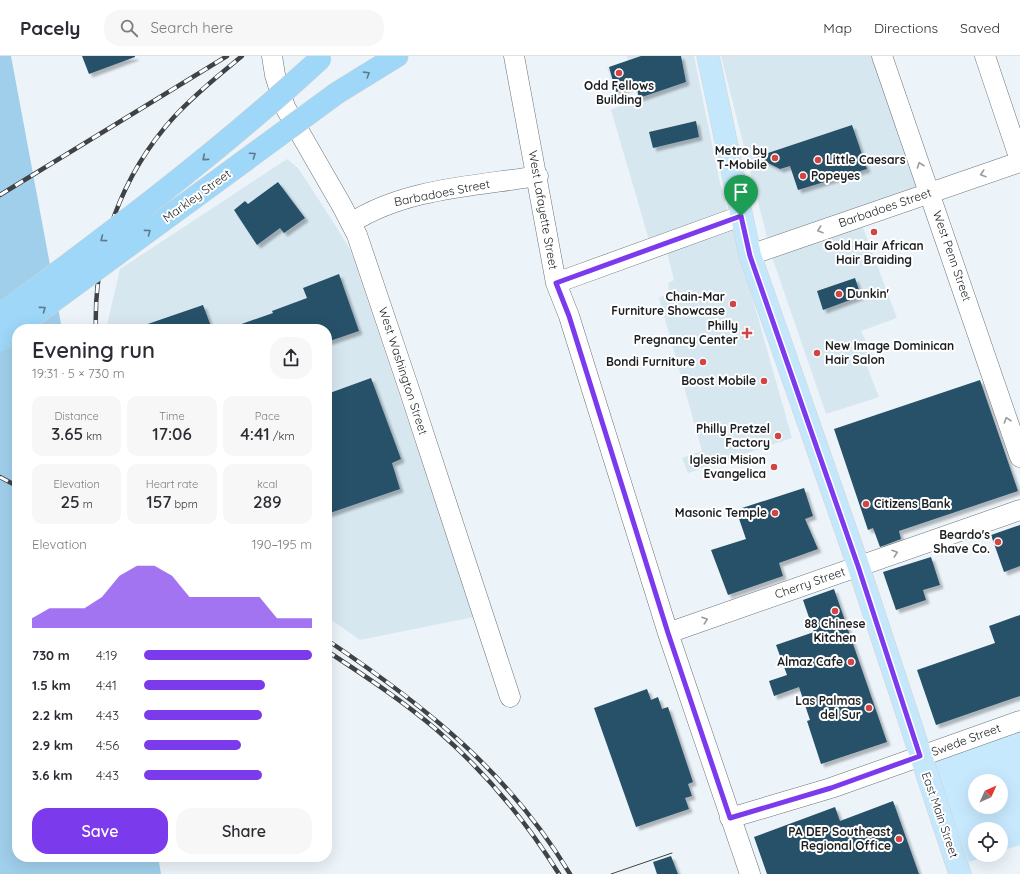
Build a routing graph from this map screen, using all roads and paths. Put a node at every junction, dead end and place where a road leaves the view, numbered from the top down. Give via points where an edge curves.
1 (272, 56) edge
2 (397, 56) edge
3 (514, 56) edge
4 (708, 56) edge
5 (882, 56) edge
6 (986, 56) edge
7 (322, 58) edge
8 (1020, 161) edge
9 (538, 176) junction
10 (930, 192) junction
11 (741, 216) junction
12 (351, 223) junction
13 (750, 256) junction
14 (556, 283) junction
15 (0, 314) edge
16 (22, 324) edge
17 (12, 331) edge
18 (0, 340) edge
19 (1020, 457) edge
20 (1020, 510) edge
21 (858, 566) junction
22 (668, 633) junction
23 (510, 697) dead end
24 (1020, 721) edge
25 (920, 756) junction
26 (730, 818) junction
27 (750, 874) edge
28 (960, 874) edge

1 - 12 street, West Washington Street via 285,107
16 -> 2 highway, Markley Street, bridge via 337,93
3 - 9 street, West Lafayette Street
4 - 11 main road, East Main Street
10 -> 5 street, West Penn Street
6 - 8 street
7 -> 15 highway, Markley Street, bridge via 269,106 172,186
8 -> 10 street, Barbadoes Street
9 - 12 street, Barbadoes Street via 410,197 378,208
9 - 14 street, West Lafayette Street
10 -> 13 street, Barbadoes Street
19 -> 10 street, West Penn Street
11 - 13 main road, East Main Street
11 - 14 street
12 - 23 street, West Washington Street via 409,388
13 - 21 main road, East Main Street
14 - 22 street, West Lafayette Street via 569,316
18 -> 17 highway, Markley Street, bridge
21 -> 20 street, Cherry Street
22 -> 21 street, Cherry Street
21 - 25 main road, East Main Street
22 - 26 street, West Lafayette Street
24 - 25 street, Swede Street
25 - 26 street, Swede Street via 831,788
25 - 28 main road, East Main Street
26 - 27 street, West Lafayette Street

